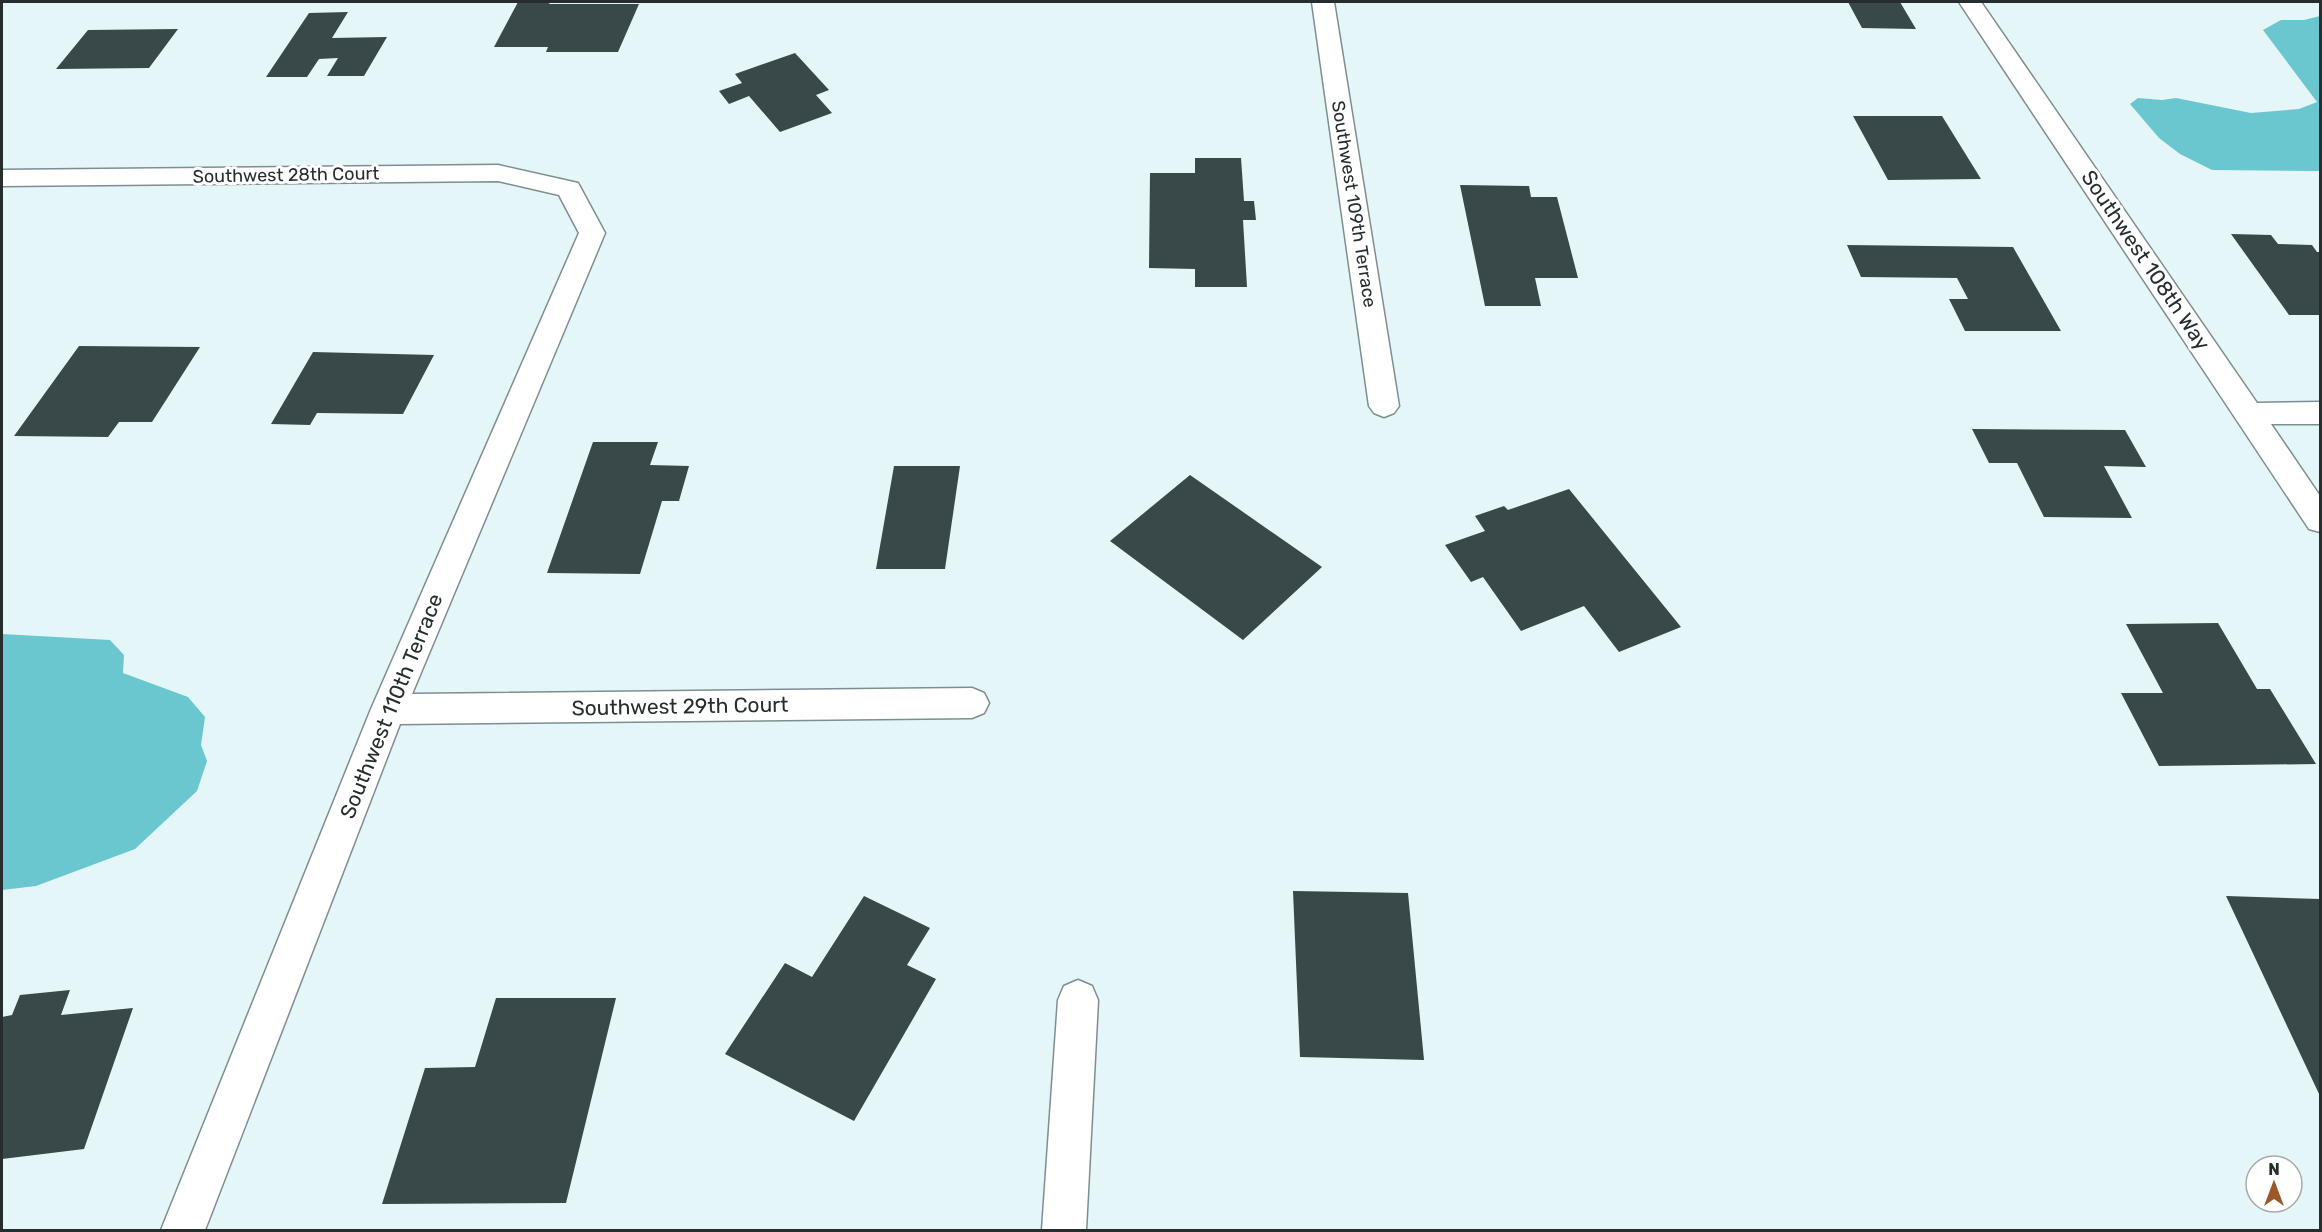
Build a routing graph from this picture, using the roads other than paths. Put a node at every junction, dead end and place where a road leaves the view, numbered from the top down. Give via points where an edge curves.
1 (1323, 2) edge
2 (1970, 2) edge
3 (2, 178) edge
4 (569, 189) joint
5 (1384, 406) dead end
6 (2320, 413) edge
7 (2250, 414) junction
8 (2320, 520) edge
9 (972, 703) dead end
10 (388, 710) junction
11 (1078, 1000) dead end
12 (183, 1230) edge
13 (1064, 1230) edge

1 - 5 street, Southwest 109th Terrace
2 - 7 street, Southwest 108th Way
3 - 4 street, Southwest 28th Court via 498,173
4 - 10 street, Southwest 110th Terrace via 592,233
6 - 7 street
7 - 8 street, Southwest 108th Way
9 - 10 street, Southwest 29th Court
10 - 12 street, Southwest 110th Terrace
11 - 13 street

